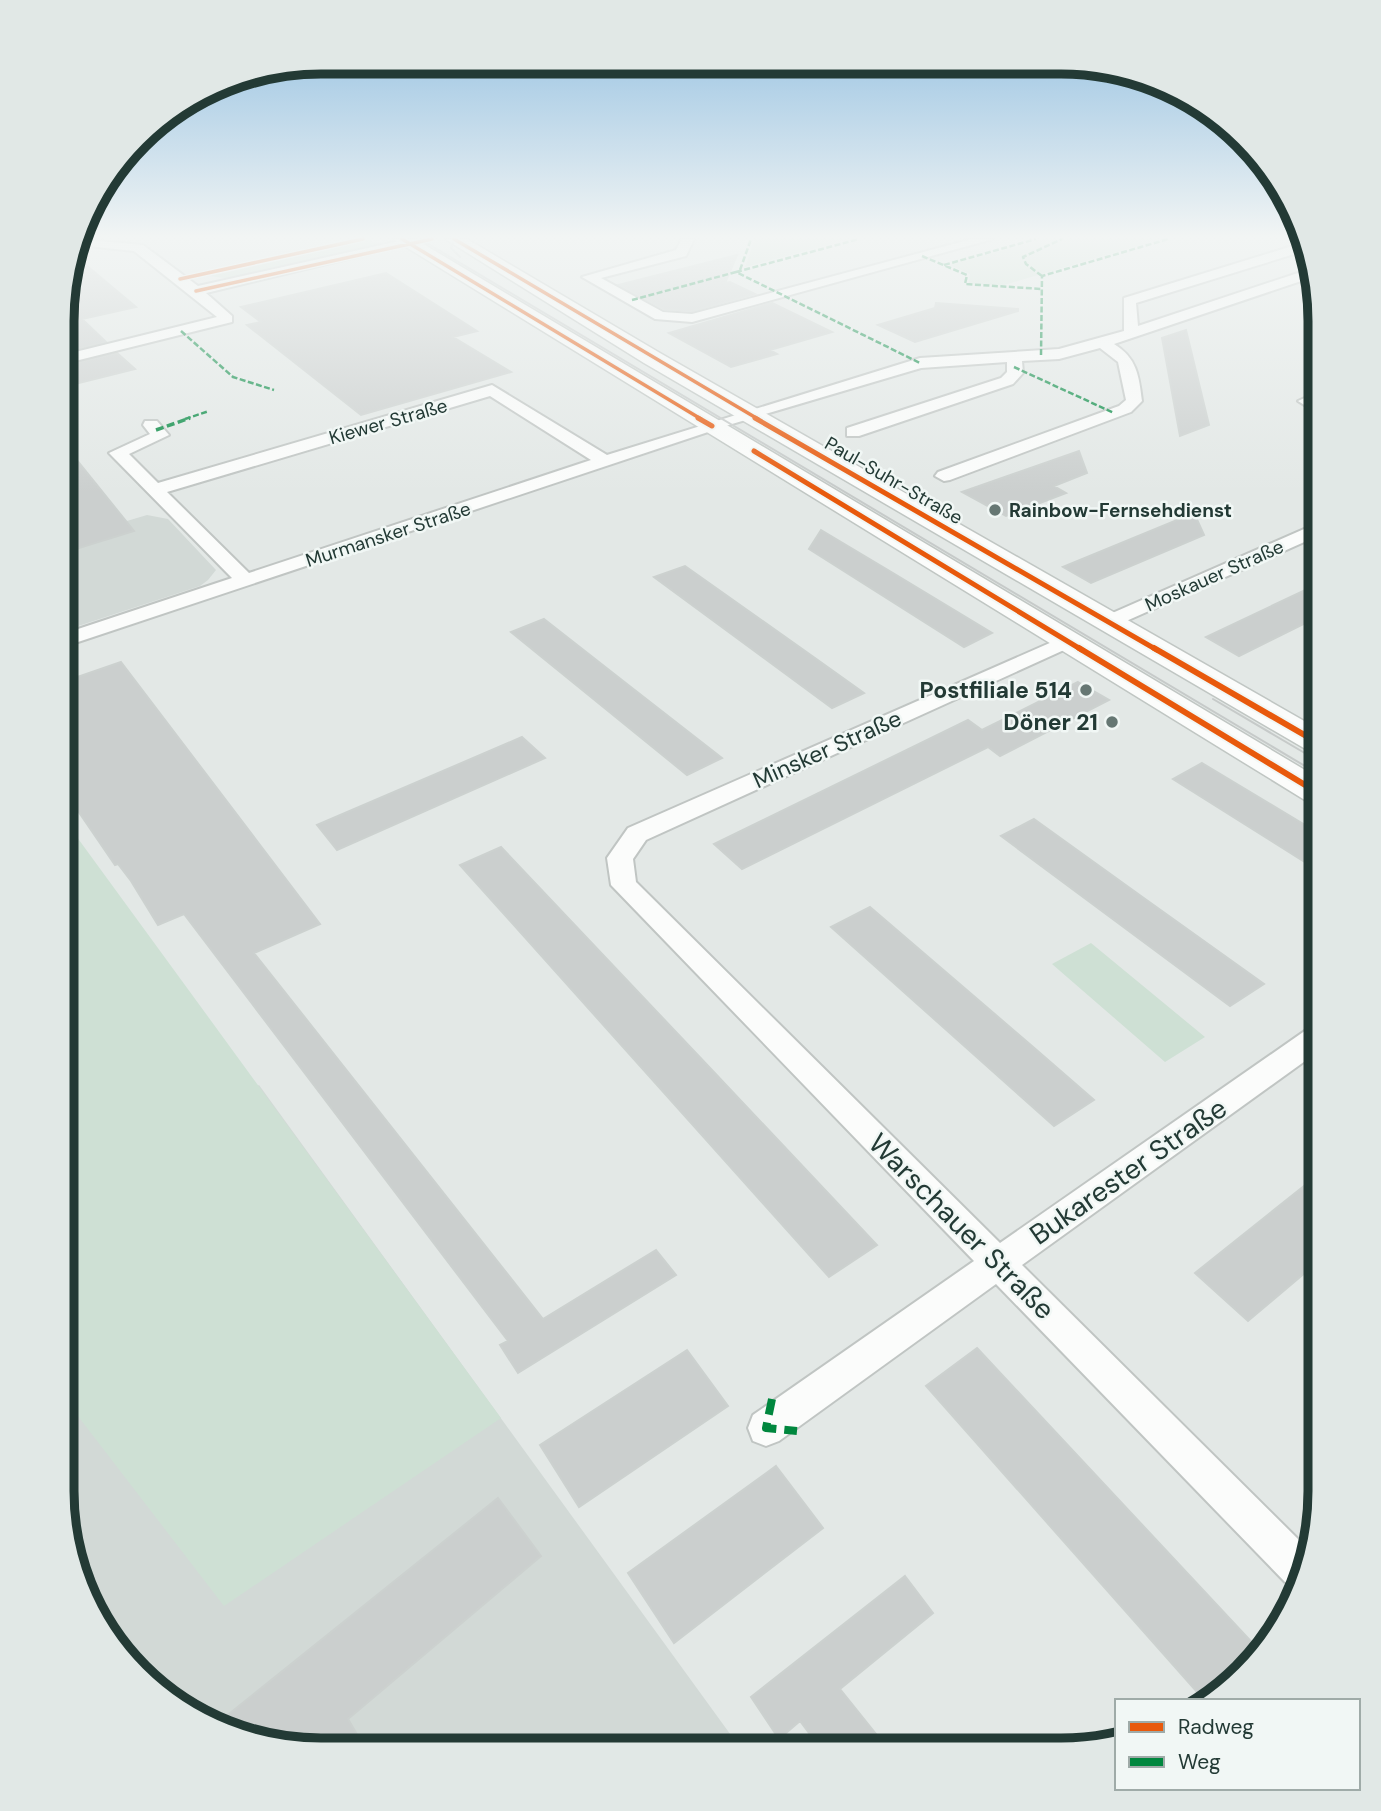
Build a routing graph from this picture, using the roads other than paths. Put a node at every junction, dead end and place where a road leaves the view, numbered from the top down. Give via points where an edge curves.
1 (205, 324) edge
2 (542, 324) edge
3 (596, 324) edge
4 (1130, 324) edge
5 (1160, 324) edge
6 (1131, 333) junction
7 (1101, 343) junction
8 (74, 356) edge
9 (1014, 357) junction
10 (749, 414) junction
11 (150, 425) dead end
12 (712, 426) junction
13 (853, 432) dead end
14 (607, 462) junction
15 (944, 476) dead end
16 (155, 490) junction
17 (1308, 533) edge
18 (246, 581) junction
19 (1108, 622) junction
20 (74, 637) edge
21 (1068, 641) junction
22 (1308, 737) edge
23 (1308, 786) edge
24 (624, 885) joint
25 (1307, 1044) edge
26 (997, 1262) junction
27 (766, 1428) dead end
28 (1296, 1564) edge

1 - 8 street
2 - 12 street
3 - 10 street, Paul-Suhr-Straße
4 - 6 street
5 - 6 street
6 - 7 street
7 - 9 street via 1059,354
7 - 15 street via 1122,354 1129,364 1134,401 1125,409
9 - 10 street via 920,363
9 - 13 street via 1015,373 1007,381
10 - 12 street
10 - 19 street, Paul-Suhr-Straße
11 - 16 street via 161,435 118,453
12 - 14 street, Murmansker Straße
12 - 21 street
14 - 16 street, Kiewer Straße via 492,390
14 - 18 street, Murmansker Straße
16 - 18 street
17 - 19 street, Moskauer Straße
18 - 20 street, Murmansker Straße
19 - 22 street, Paul-Suhr-Straße
21 - 23 street
21 - 24 street, Minsker Straße via 637,834 620,858
24 - 26 street, Warschauer Straße
25 - 26 street, Bukarester Straße
26 - 27 street, Bukarester Straße
26 - 28 street, Warschauer Straße

